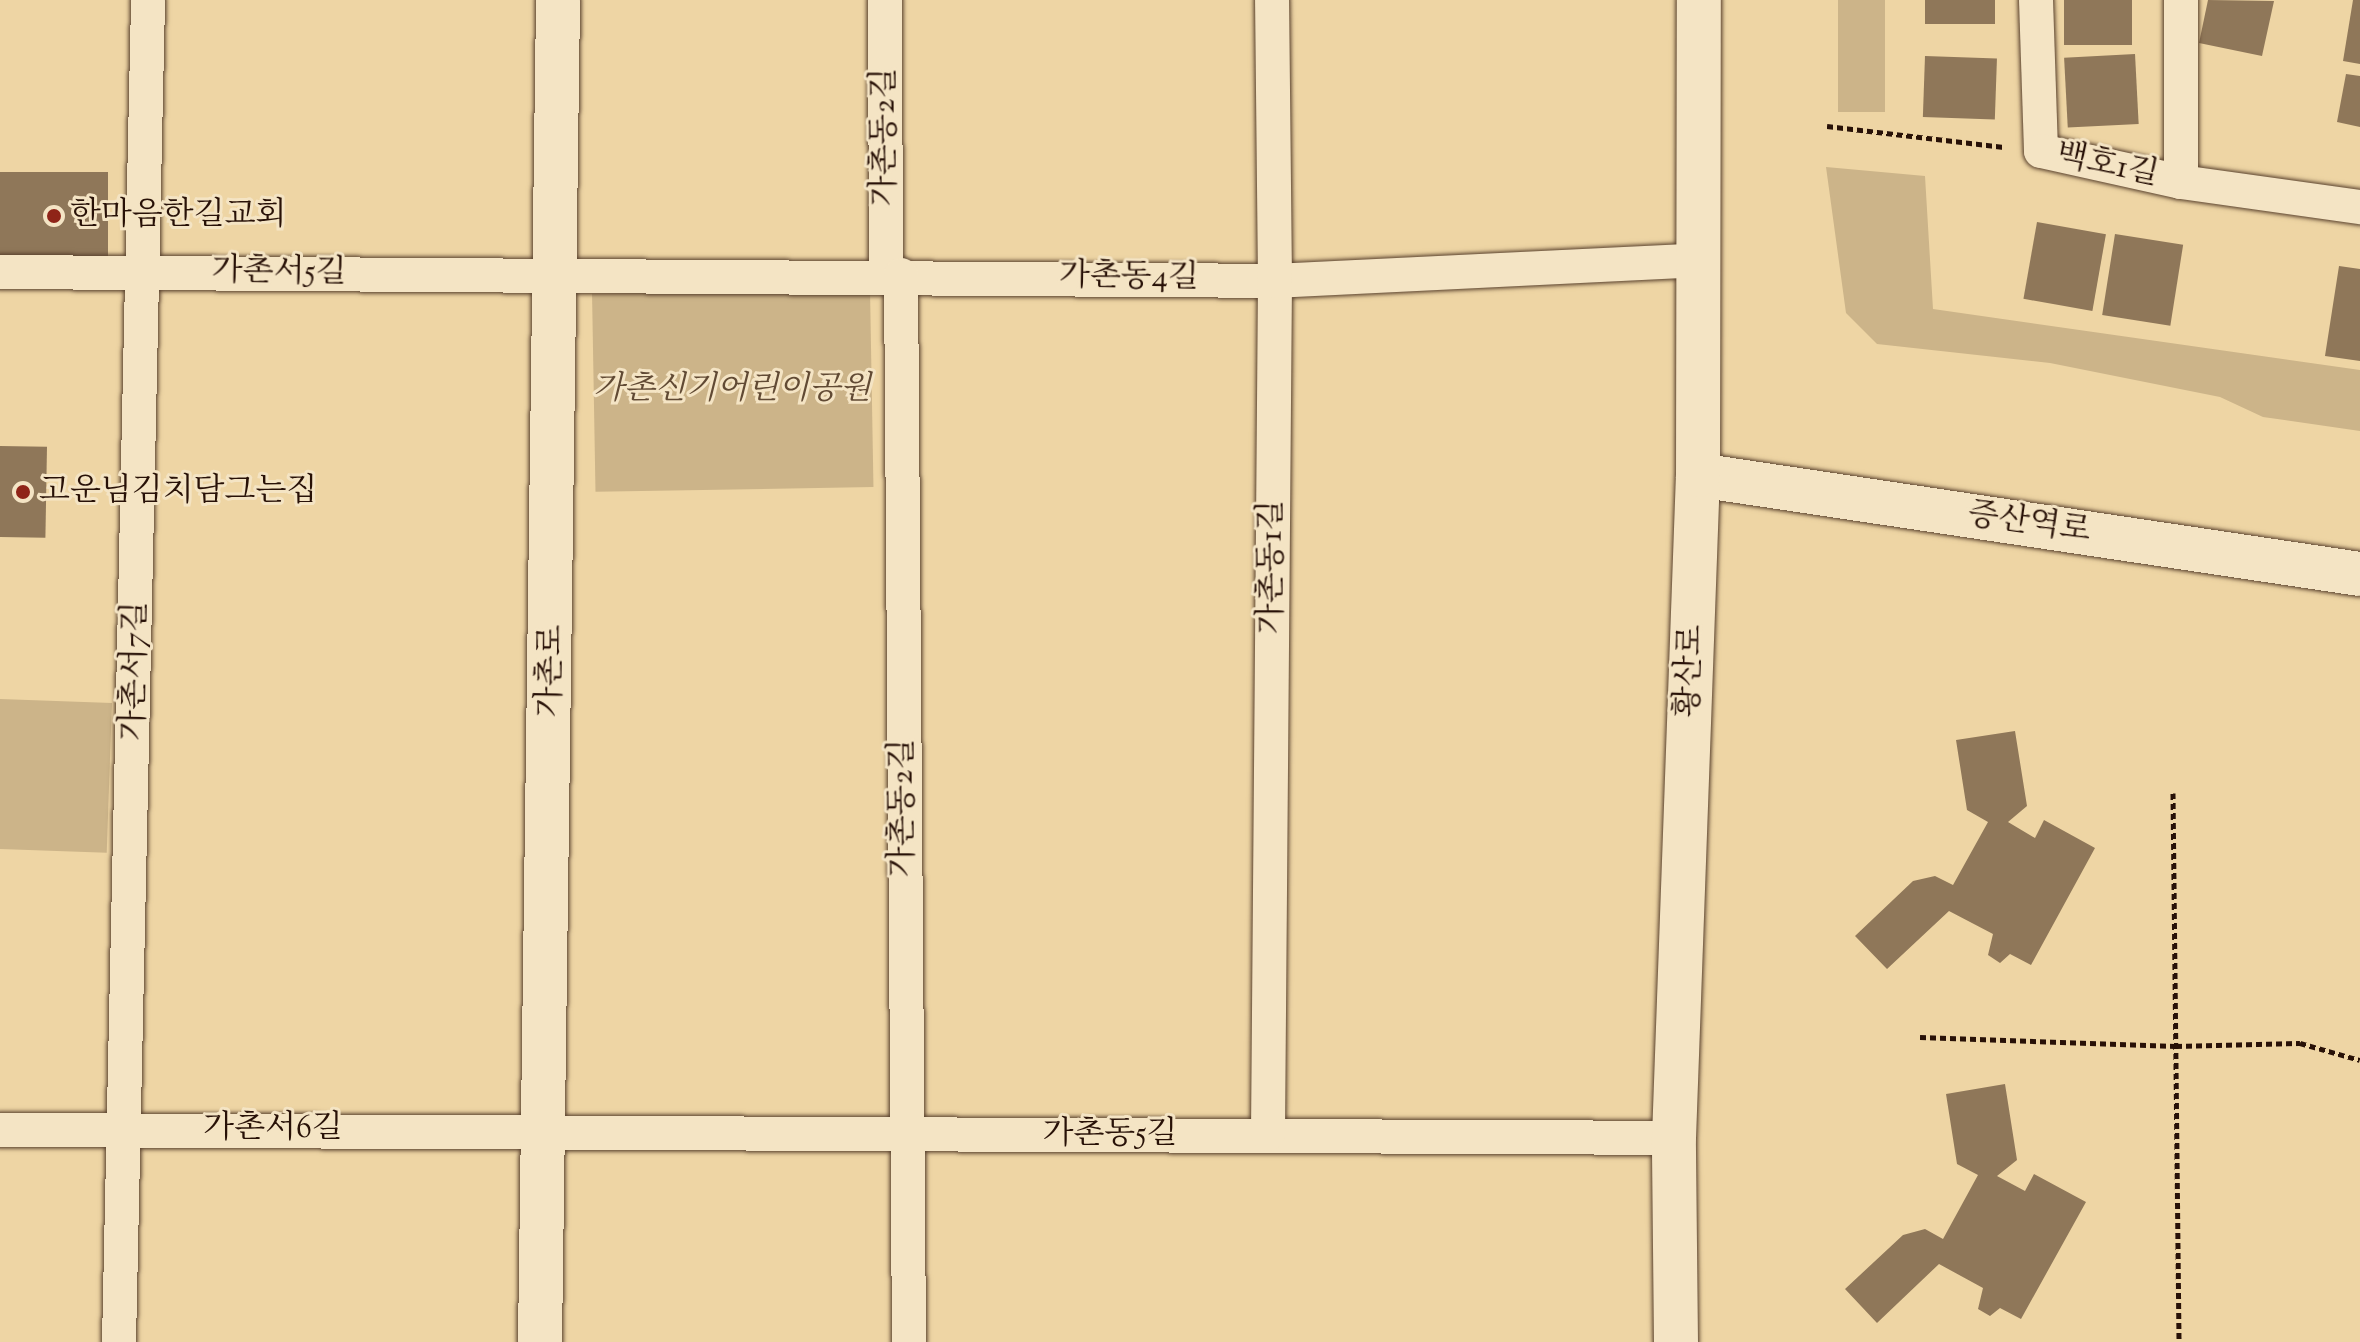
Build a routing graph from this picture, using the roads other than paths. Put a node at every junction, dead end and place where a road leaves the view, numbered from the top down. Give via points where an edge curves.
1 (148, 0) edge
2 (558, 0) edge
3 (885, 0) edge
4 (1272, 0) edge
5 (1699, 0) edge
6 (2036, 0) edge
7 (2181, 0) edge
8 (2181, 182) junction
9 (2360, 207) edge
10 (1700, 260) junction
11 (144, 271) junction
12 (0, 272) edge
13 (893, 274) junction
14 (557, 276) junction
15 (1275, 281) junction
16 (1698, 475) junction
17 (2360, 574) edge
18 (126, 1129) junction
19 (545, 1129) junction
20 (0, 1130) edge
21 (1268, 1134) junction
22 (905, 1136) junction
23 (1674, 1138) junction
24 (119, 1342) edge
25 (540, 1342) edge
26 (909, 1342) edge
27 (1676, 1342) edge

1 - 11 street, 가촌서7길
2 - 14 main road, 가촌로
3 - 13 street, 가촌동2길
4 - 15 street, 가촌동1길
5 - 10 main road, 황산로
6 - 8 street, 백호1길 via 2041,151
7 - 8 street, 백호1길
8 - 9 street, 백호1길
10 - 15 street, 가촌동4길
10 - 16 main road, 황산로
11 - 12 street, 가촌서5길
11 - 14 street, 가촌서5길
11 - 18 street, 가촌서7길
13 - 14 street, 가촌동4길
13 - 15 street, 가촌동4길
13 - 22 street, 가촌동2길
14 - 19 main road, 가촌로
15 - 21 street, 가촌동1길
16 - 17 main road, 증산역로
16 - 23 main road, 황산로
18 - 19 street, 가촌서6길
18 - 20 street, 가촌서6길
18 - 24 street, 가촌서7길
19 - 22 street, 가촌동5길
19 - 25 main road, 가촌로
21 - 22 street, 가촌동5길
21 - 23 street, 가촌동5길
22 - 26 street, 가촌동2길
23 - 27 main road, 황산로

